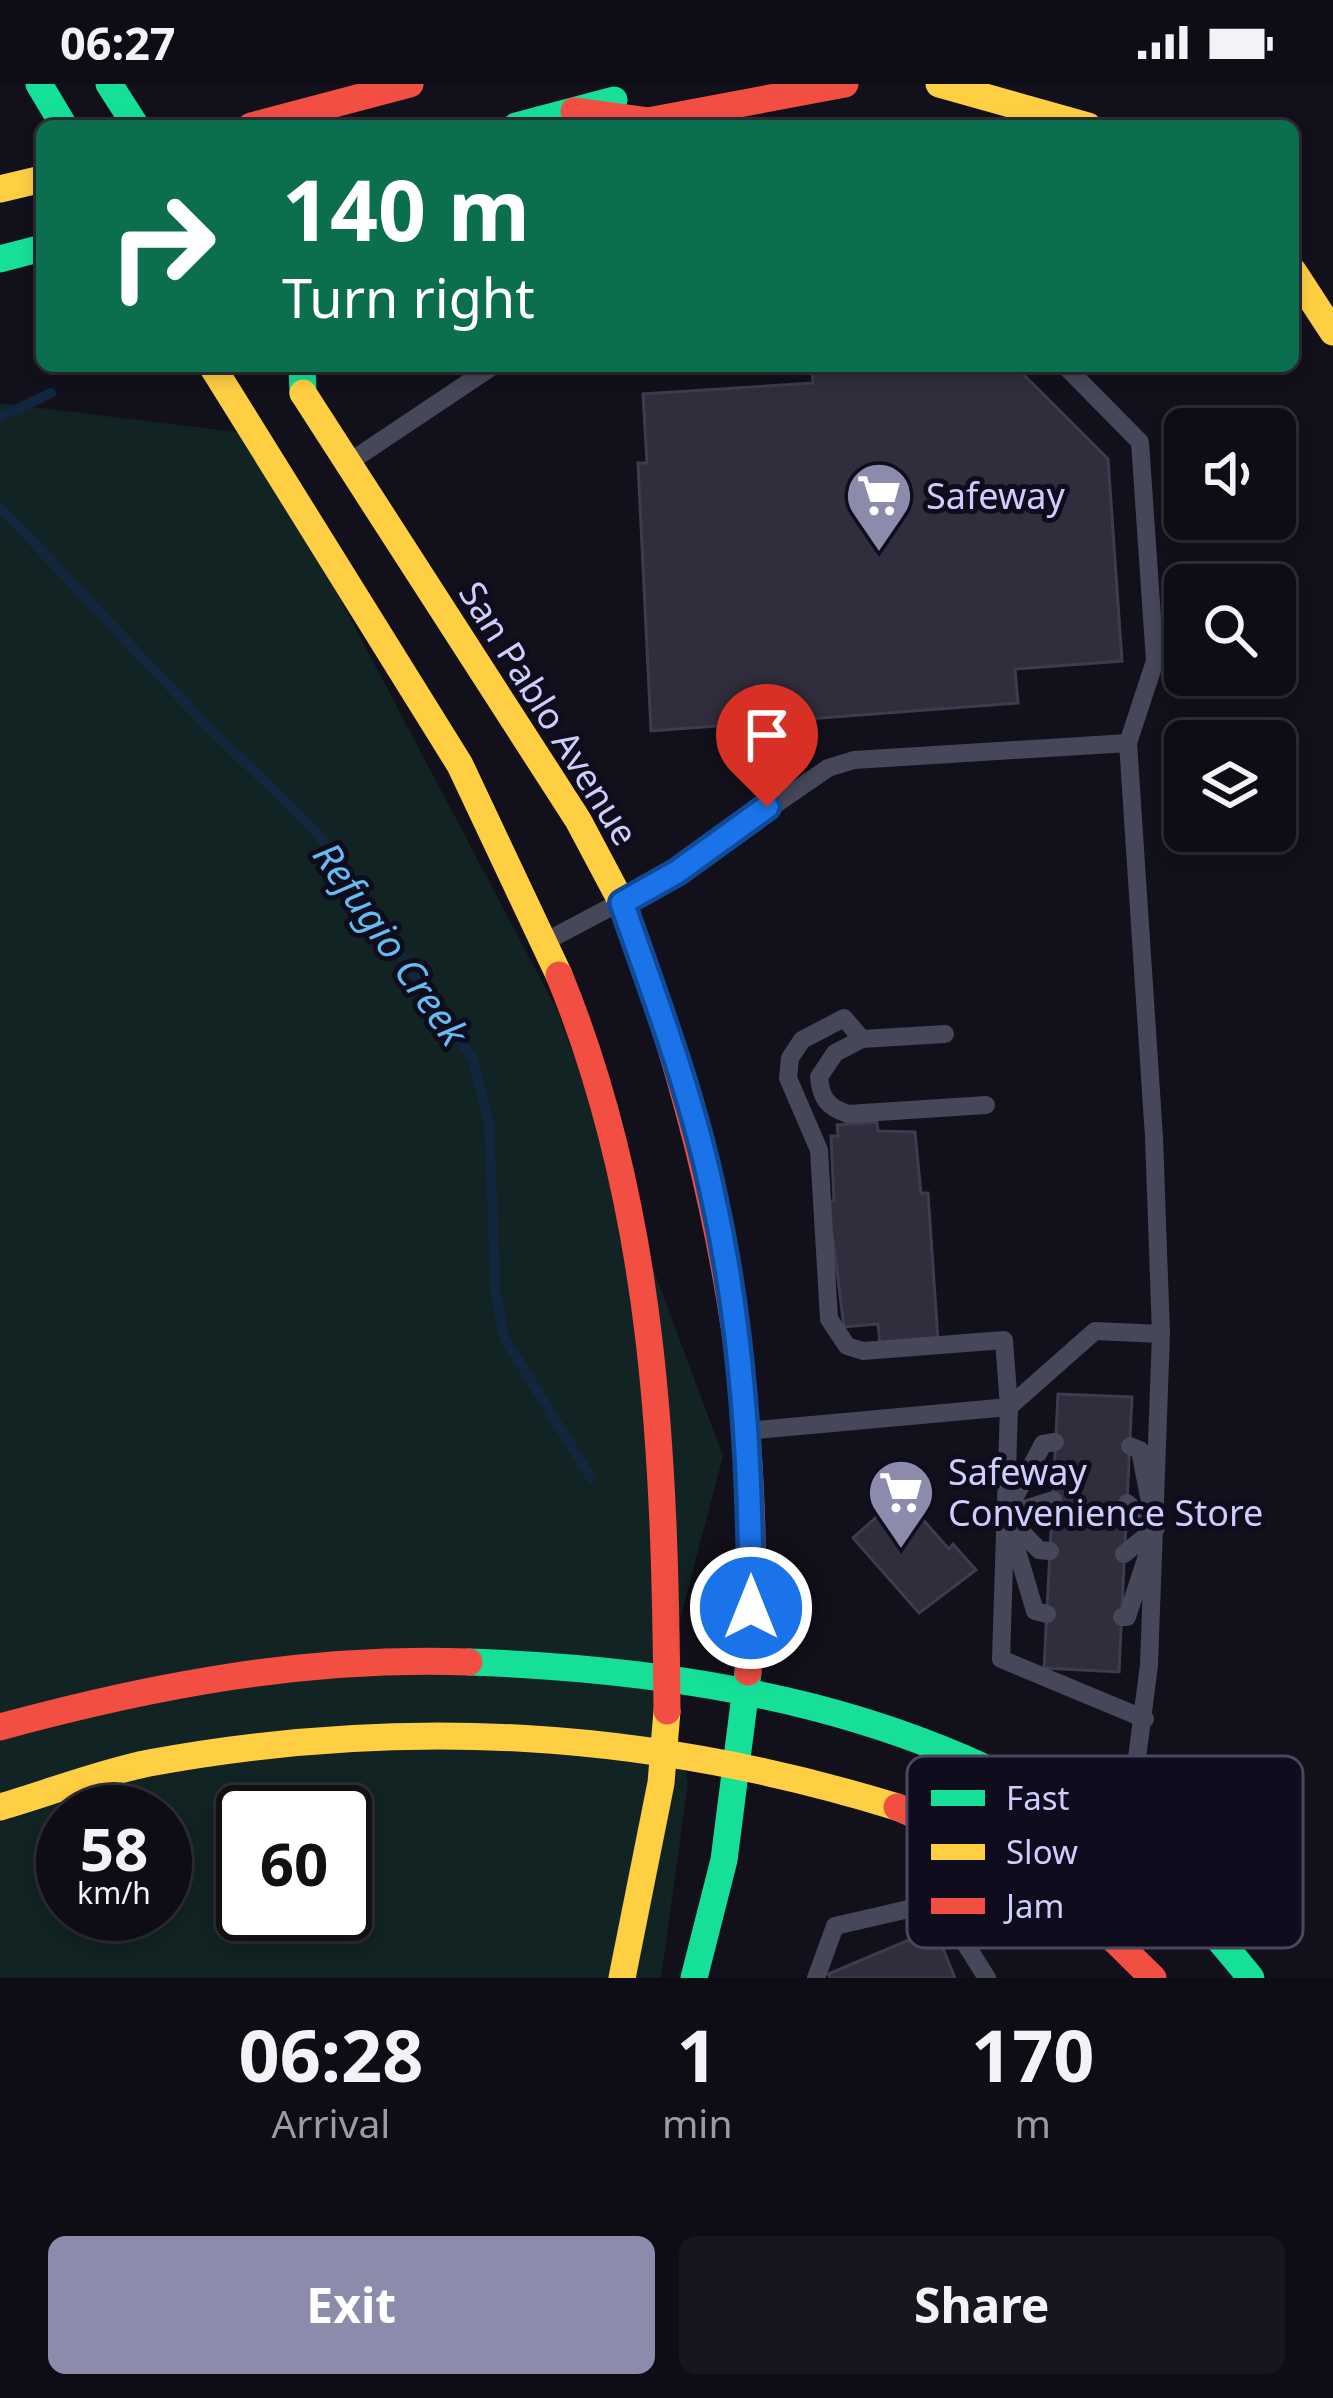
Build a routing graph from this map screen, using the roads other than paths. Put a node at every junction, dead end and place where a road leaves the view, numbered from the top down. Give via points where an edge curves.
1 (38, 84) edge
2 (109, 84) edge
3 (410, 84) edge
4 (844, 84) edge
5 (939, 84) edge
6 (651, 89) dead end
7 (574, 111) junction
8 (60, 120) edge
9 (132, 120) edge
10 (274, 120) edge
11 (539, 120) edge
12 (641, 120) edge
13 (653, 120) edge
14 (1067, 120) edge
15 (36, 180) edge
16 (0, 189) edge
17 (36, 250) edge
18 (0, 259) edge
19 (1299, 280) edge
20 (1333, 332) edge
21 (216, 372) edge
22 (484, 372) edge
23 (1071, 372) edge
24 (303, 380) edge
25 (349, 462) junction
26 (1128, 743) junction
27 (622, 903) junction
28 (546, 941) junction
29 (945, 1034) dead end
30 (862, 1039) junction
31 (986, 1105) dead end
32 (1161, 1334) junction
33 (1009, 1407) junction
34 (747, 1431) junction
35 (1055, 1442) dead end
36 (1130, 1446) dead end
37 (1053, 1501) dead end
38 (1127, 1503) dead end
39 (1006, 1515) junction
40 (1156, 1528) junction
41 (1050, 1551) dead end
42 (1124, 1554) dead end
43 (1047, 1614) dead end
44 (1121, 1617) dead end
45 (665, 1677) junction
46 (747, 1688) junction
47 (139, 1690) junction
48 (1145, 1719) junction
49 (0, 1727) edge
50 (665, 1751) junction
51 (968, 1756) edge
52 (1139, 1756) edge
53 (145, 1765) junction
54 (737, 1770) junction
55 (0, 1807) edge
56 (907, 1812) edge
57 (907, 1909) edge
58 (968, 1948) edge
59 (1123, 1948) edge
60 (1222, 1948) edge
61 (622, 1978) edge
62 (694, 1978) edge
63 (816, 1978) edge
64 (987, 1978) edge
65 (1153, 1978) edge
66 (1251, 1978) edge

1 - 8 main road
2 - 9 main road
3 - 10 main road
4 - 13 main road
5 - 14 main road
6 - 7 main road
7 - 11 main road
7 - 12 main road
15 - 16 main road
17 - 18 main road
19 - 20 main road
21 - 28 main road via 483,810
22 - 25 lane
23 - 26 lane via 1140,442 1155,661
24 - 25 main road, San Pablo Avenue
25 - 27 main road, San Pablo Avenue via 577,816
26 - 27 lane via 841,764 797,784
26 - 32 lane
27 - 28 lane
27 - 34 main road, San Pablo Avenue via 711,1185
28 - 45 main road via 604,1104 643,1257 663,1409
29 - 30 lane
30 - 31 lane via 835,1053 818,1077 835,1110
30 - 33 lane via 844,1018 802,1040 790,1058 788,1078 819,1150 829,1319 835,1334 863,1351 1004,1340
32 - 33 lane via 1095,1331
32 - 40 lane
33 - 34 lane
33 - 39 lane
34 - 46 main road, San Pablo Avenue
35 - 39 lane via 1042,1444
36 - 40 lane via 1140,1450
37 - 39 lane
38 - 40 lane
39 - 41 lane via 1039,1550
39 - 43 lane via 1035,1611
39 - 48 lane via 1001,1659
40 - 42 lane
40 - 44 lane
40 - 48 lane
45 - 46 main road
45 - 47 main road via 394,1660 248,1670
45 - 50 main road
46 - 51 main road
46 - 54 main road, San Pablo Avenue
47 - 49 main road
47 - 53 main road
48 - 52 lane
50 - 53 main road via 453,1732 334,1737
50 - 54 main road
50 - 61 main road
53 - 55 main road
54 - 56 main road
54 - 62 main road, San Pablo Avenue
57 - 63 lane via 835,1926
58 - 64 lane
59 - 65 main road
60 - 66 main road

